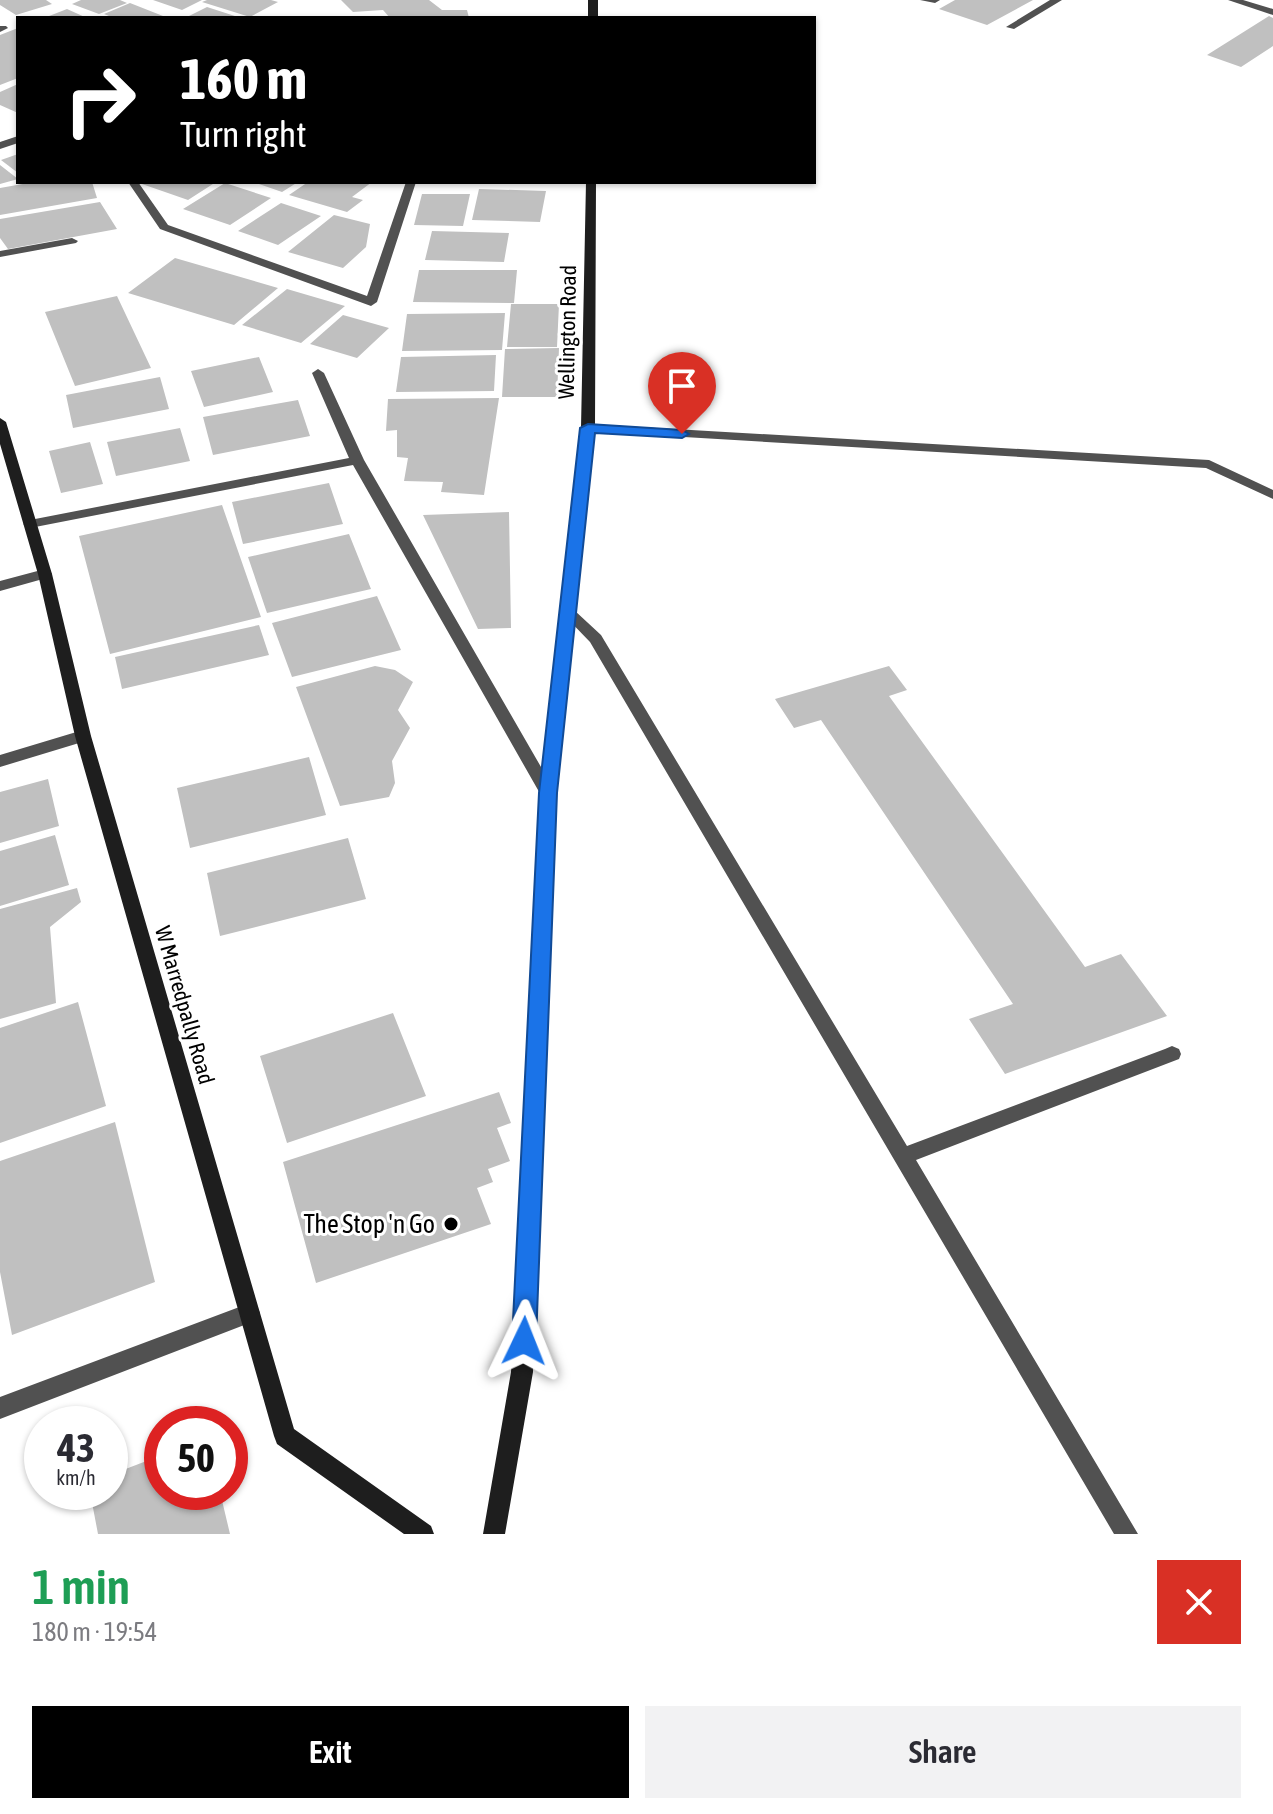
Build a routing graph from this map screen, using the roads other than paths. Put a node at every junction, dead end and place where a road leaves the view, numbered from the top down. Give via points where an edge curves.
1 (925, 0) edge
2 (935, 0) edge
3 (1057, 0) edge
4 (1233, 0) edge
5 (1273, 12) edge
6 (1011, 27) dead end
7 (134, 184) edge
8 (410, 184) edge
9 (591, 184) edge
10 (72, 241) dead end
11 (0, 254) edge
12 (318, 373) dead end
13 (0, 422) edge
14 (588, 428) junction
15 (4, 450) edge
16 (357, 460) junction
17 (1273, 495) edge
18 (30, 524) junction
19 (45, 574) junction
20 (0, 586) edge
21 (569, 613) junction
22 (83, 736) junction
23 (0, 761) edge
24 (548, 793) junction
25 (1172, 1054) dead end
26 (903, 1156) junction
27 (250, 1313) junction
28 (0, 1408) edge
29 (423, 1534) edge
30 (494, 1534) edge
31 (1127, 1534) edge

1 - 2 street
3 - 6 street
4 - 5 street
7 - 8 street via 164,227 371,302
9 - 14 main road, Wellington Road
10 - 11 street
12 - 16 street
13 - 15 main road, W Marredpally Road
14 - 17 street via 1209,464
14 - 21 main road, Wellington Road
15 - 18 main road, W Marredpally Road
16 - 18 street
16 - 24 street
18 - 19 main road, W Marredpally Road
19 - 20 street
19 - 22 main road, W Marredpally Road
21 - 24 main road, Wellington Road
21 - 26 street via 596,639
22 - 23 street
22 - 27 main road, W Marredpally Road
24 - 30 main road, Wellington Road via 522,1372
25 - 26 street
26 - 31 street
27 - 28 street
27 - 29 main road, W Marredpally Road via 285,1436

